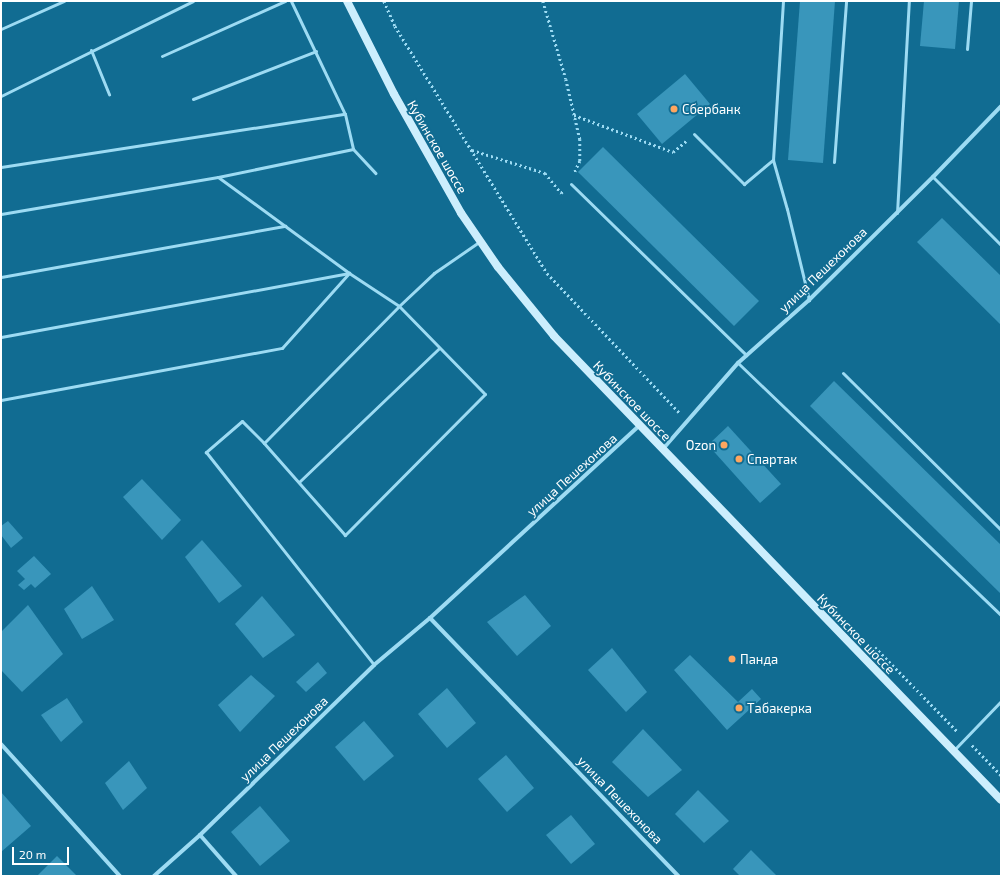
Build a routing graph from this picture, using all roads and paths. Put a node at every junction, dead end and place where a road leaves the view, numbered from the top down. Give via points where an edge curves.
1 (64, 1) edge
2 (193, 1) edge
3 (286, 1) edge
4 (291, 1) edge
5 (347, 1) edge
6 (384, 1) edge
7 (543, 1) edge
8 (783, 1) edge
9 (846, 1) edge
10 (909, 1) edge
11 (971, 1) edge
12 (1, 29) edge
13 (967, 49) dead end
14 (91, 50) junction
15 (316, 51) junction
16 (162, 56) dead end
17 (109, 94) dead end
18 (1, 96) edge
19 (193, 99) dead end
20 (1001, 106) edge
21 (345, 114) junction
22 (574, 114) junction
23 (694, 134) joint
24 (353, 148) junction
25 (471, 150) junction
26 (773, 160) junction
27 (834, 162) dead end
28 (1, 167) edge
29 (375, 173) dead end
30 (932, 177) junction
31 (218, 178) junction
32 (570, 184) junction
33 (896, 213) junction
34 (1, 214) edge
35 (285, 226) junction
36 (480, 241) junction
37 (1001, 245) edge
38 (349, 272) junction
39 (1, 277) edge
40 (809, 300) junction
41 (399, 306) junction
42 (1, 337) edge
43 (439, 348) junction
44 (746, 355) junction
45 (738, 363) junction
46 (843, 373) dead end
47 (1, 400) edge
48 (687, 421) junction
49 (639, 426) junction
50 (264, 443) junction
51 (662, 450) junction
52 (299, 482) junction
53 (1001, 530) edge
54 (1001, 615) edge
55 (430, 618) junction
56 (374, 665) junction
57 (1001, 701) edge
58 (1, 744) edge
59 (953, 751) junction
60 (1001, 800) edge
61 (200, 835) junction
62 (120, 876) edge
63 (154, 876) edge
64 (236, 876) edge
65 (678, 876) edge

1 - 12 lane
2 - 14 lane
3 - 16 lane
4 - 15 lane
5 - 36 main road, Кубинское шоссе via 442,181
6 - 25 path via 395,26
7 - 22 path
8 - 26 lane
9 - 27 lane
10 - 33 lane
11 - 13 lane
14 - 17 lane
14 - 18 lane
15 - 19 lane
15 - 21 lane
20 - 30 street, улица Пешехонова
21 - 24 lane
21 - 28 lane
22 - 23 path via 673,152
22 - 32 path via 580,139 580,161
23 - 26 lane via 744,184
24 - 29 lane
24 - 31 lane
25 - 32 path via 545,173 561,193
25 - 48 path via 547,273
26 - 40 lane
30 - 33 street, улица Пешехонова
30 - 37 lane
31 - 34 lane
31 - 35 lane
32 - 44 lane
33 - 40 street, улица Пешехонова
35 - 38 lane
35 - 39 lane
36 - 41 lane via 434,274
36 - 49 main road, Кубинское шоссе via 554,336
38 - 41 lane
38 - 42 lane
38 - 47 lane via 282,348
40 - 44 street, улица Пешехонова
41 - 43 lane
41 - 50 lane
43 - 52 lane
43 - 52 lane via 485,394 345,535
44 - 45 street, улица Пешехонова
45 - 48 street, улица Пешехонова
45 - 54 lane
46 - 53 lane
48 - 51 street, улица Пешехонова
49 - 51 main road, Кубинское шоссе
49 - 55 street, улица Пешехонова
50 - 52 lane
50 - 56 lane via 242,421 206,452
51 - 59 main road, Кубинское шоссе
55 - 56 street, улица Пешехонова
55 - 65 street, улица Пешехонова
56 - 61 street, улица Пешехонова
57 - 59 lane
58 - 62 street
59 - 60 main road, Кубинское шоссе
61 - 63 street, улица Пешехонова
61 - 64 street

